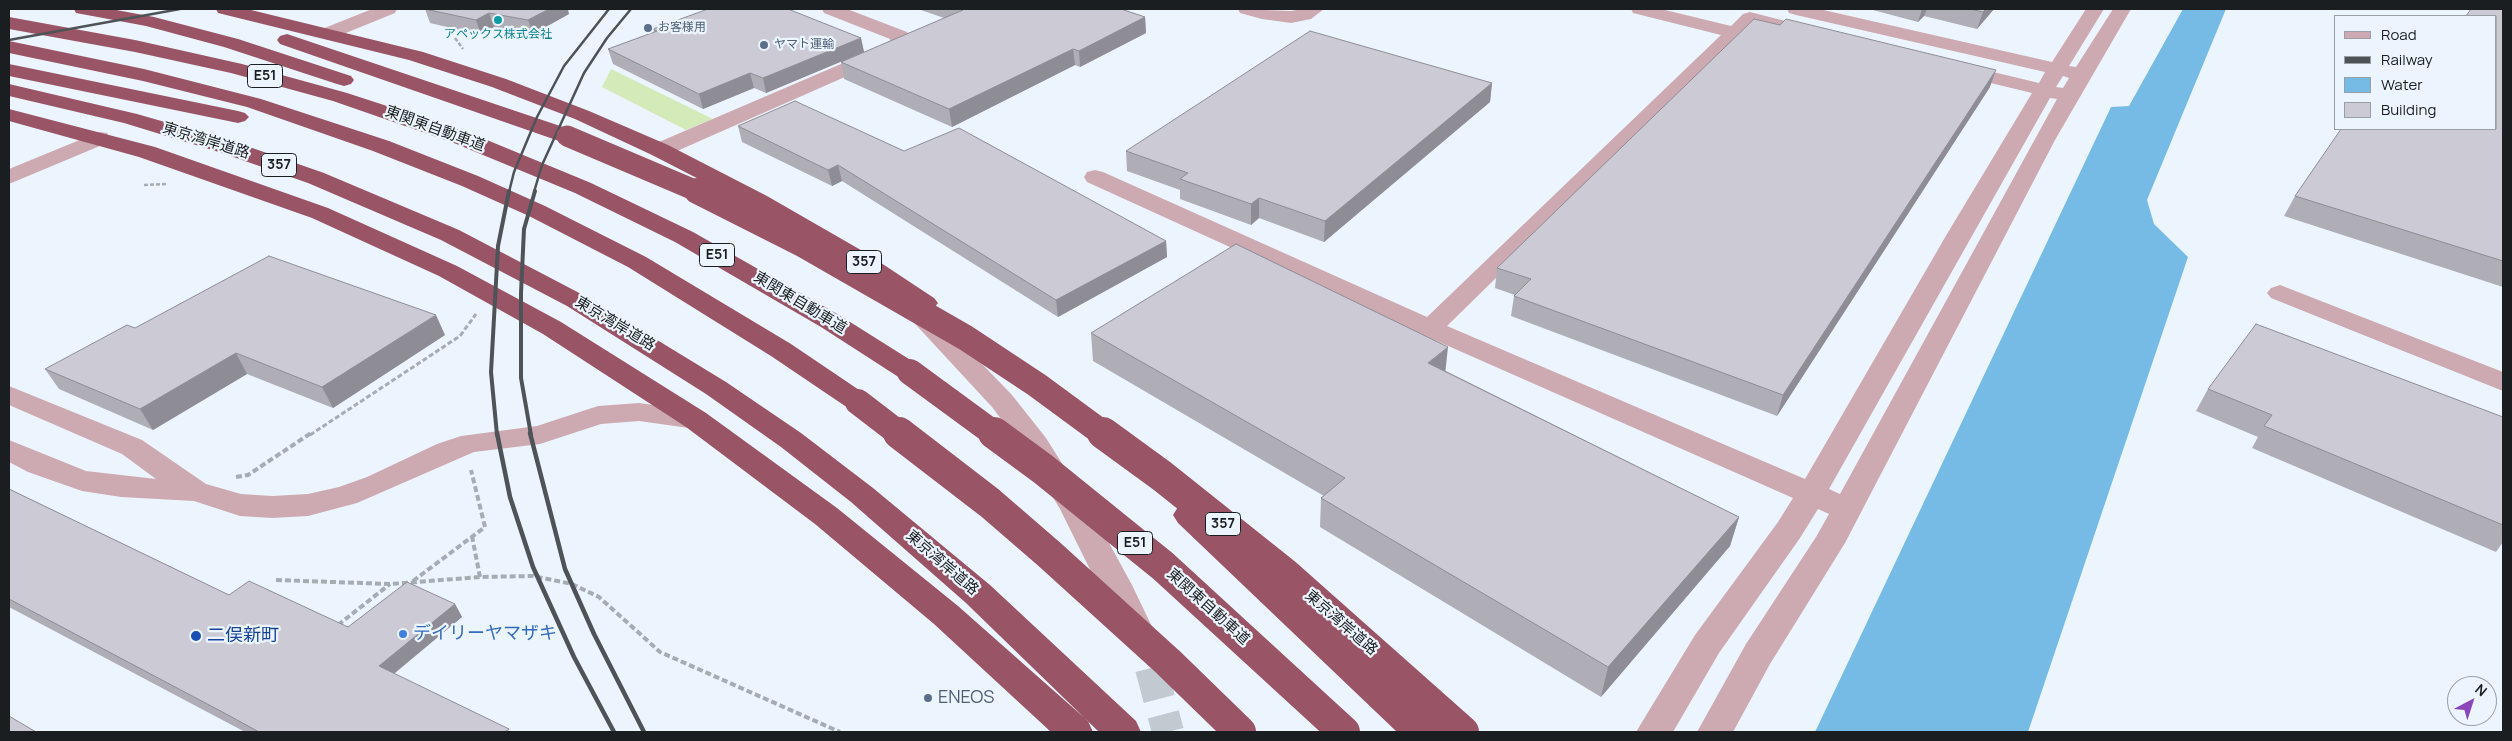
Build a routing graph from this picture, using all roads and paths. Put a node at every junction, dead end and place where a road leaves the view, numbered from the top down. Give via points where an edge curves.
1 (83, 9) edge
2 (175, 9) edge
3 (224, 9) edge
4 (366, 9) edge
5 (388, 9) edge
6 (831, 9) edge
7 (1247, 9) edge
8 (1315, 9) edge
9 (1640, 9) edge
10 (1796, 9) edge
11 (2095, 9) edge
12 (2122, 9) edge
13 (9, 23) edge
14 (322, 31) junction
15 (1735, 33) junction
16 (455, 38) dead end
17 (9, 47) edge
18 (464, 49) dead end
19 (9, 70) edge
20 (2062, 83) junction
21 (9, 90) edge
22 (13, 118) edge
23 (99, 138) junction
24 (381, 146) junction
25 (660, 150) junction
26 (514, 159) junction
27 (9, 177) edge
28 (1094, 177) dead end
29 (144, 184) dead end
30 (166, 184) dead end
31 (857, 258) junction
32 (2280, 293) dead end
33 (476, 314) dead end
34 (1430, 328) junction
35 (2503, 382) edge
36 (9, 395) edge
37 (696, 420) junction
38 (9, 450) edge
39 (471, 470) dead end
40 (236, 477) dead end
41 (195, 490) junction
42 (1811, 493) junction
43 (1847, 509) junction
44 (472, 536) junction
45 (480, 577) junction
46 (276, 580) dead end
47 (412, 582) junction
48 (391, 584) junction
49 (332, 630) edge
50 (1151, 668) tunnel mouth
51 (840, 732) edge
52 (1075, 732) edge
53 (1123, 732) edge
54 (1240, 732) edge
55 (1344, 732) edge
56 (1422, 732) edge
57 (1463, 732) edge
58 (1654, 732) edge
59 (1714, 732) edge

1 - 26 highway via 148,21 230,43 369,88 475,133
2 - 57 highway, 東京湾岸道路 / 357, bridge via 317,49 567,136 687,186 885,290 1029,380 1162,476 1348,628
3 - 14 highway, 東京湾岸道路 / 357
4 - 14 street
5 - 14 street
6 - 25 street via 900,36 899,46
7 - 8 street via 1291,17
9 - 15 street
10 - 20 street
11 - 20 street
12 - 20 street
13 - 26 highway, 東関東自動車道 / E51 via 184,56 296,84 416,122
14 - 25 highway, 東京湾岸道路 / 357 via 416,56 498,83 582,115
15 - 20 street via 1750,18
15 - 34 street
16 - 18 path
17 - 24 highway, E51 via 202,89
19 - 24 highway
20 - 42 street via 1959,234
20 - 43 street
21 - 53 highway, 東京湾岸道路 / 357 via 130,118 275,163 402,213 536,278 716,388 854,489 978,594
22 - 23 highway, 東京湾岸道路 / 357
23 - 27 street
23 - 37 highway, 東京湾岸道路 / 357 via 278,197 408,251 552,328
24 - 54 highway, E51, bridge via 537,211 637,262 782,350 858,402 975,490 1168,662
25 - 31 highway, 東京湾岸道路 / 357 via 759,201
26 - 55 highway, 東関東自動車道 / E51, bridge via 684,237 830,321 910,372 1043,469 1155,560
28 - 34 street
29 - 30 path
31 - 50 street via 902,296 1002,401 1036,445 1075,508 1116,585
31 - 56 highway, 東京湾岸道路 / 357 via 955,324 1107,444 1199,524
32 - 35 street
33 - 40 path via 460,336 248,475
34 - 42 street
36 - 41 street via 132,447
37 - 41 street via 639,412 598,414 540,435 471,443 378,484 308,505 240,505
37 - 52 highway, 東京湾岸道路 / 357 via 889,567 946,614
38 - 41 street via 82,481 121,487
39 - 44 path via 485,527
42 - 43 street
42 - 58 street via 1789,530 1708,644
43 - 59 street
44 - 45 path
44 - 47 path
45 - 47 path
45 - 51 path via 533,576 572,584 599,597 660,652
46 - 48 path
47 - 48 path
48 - 49 path

